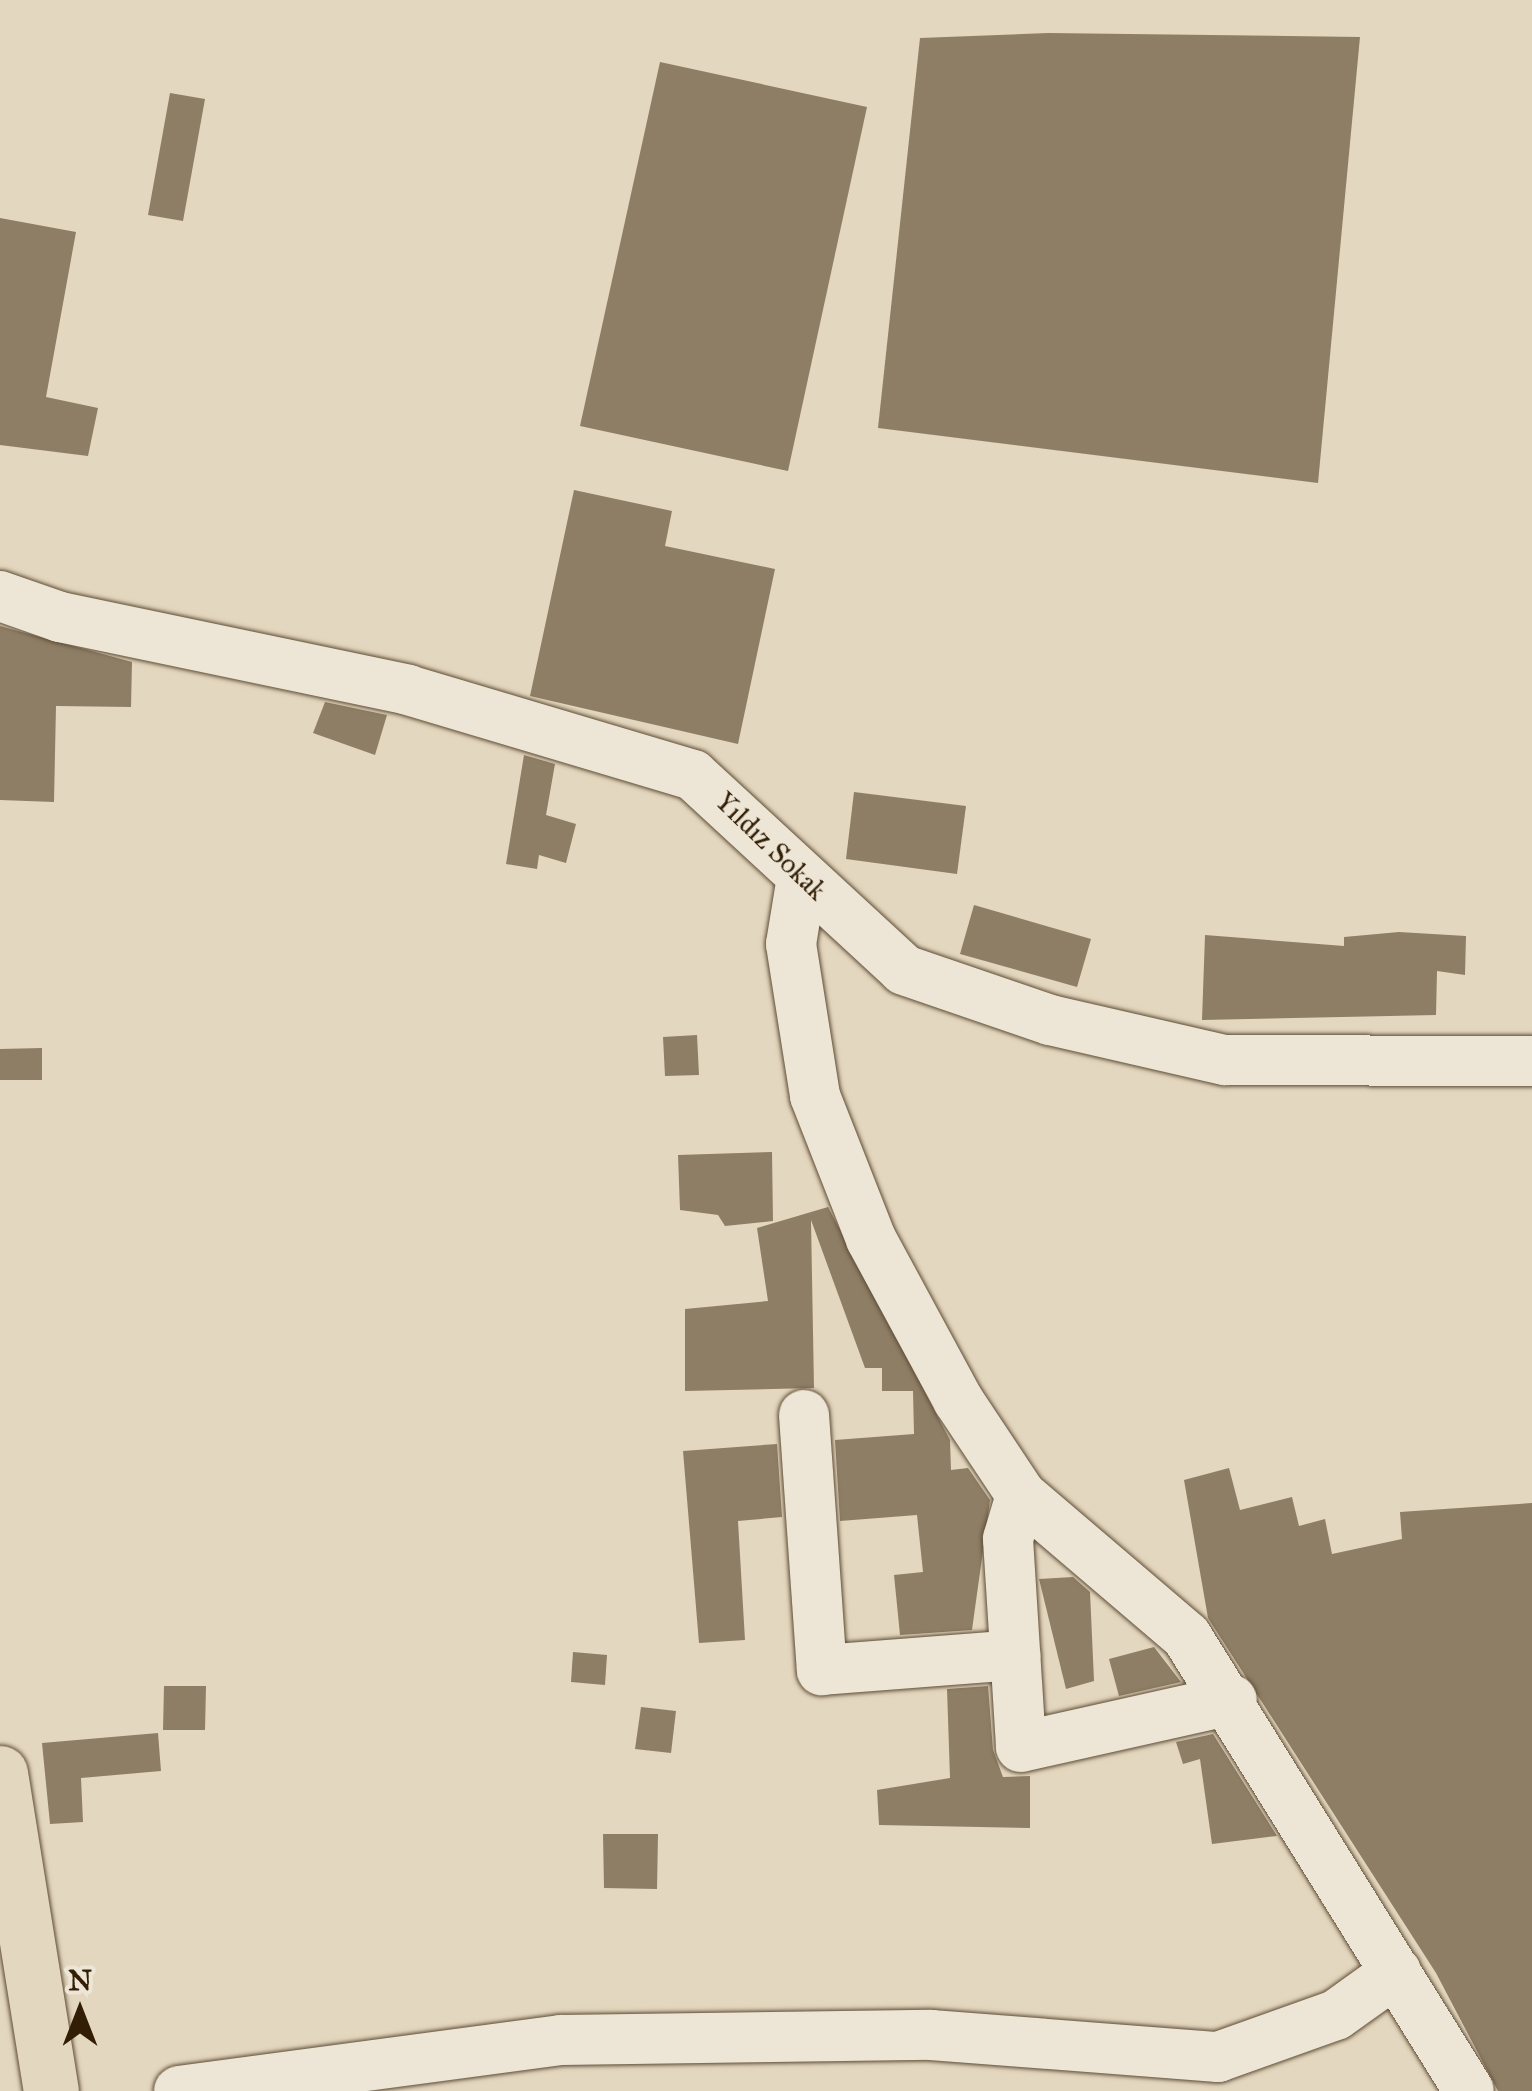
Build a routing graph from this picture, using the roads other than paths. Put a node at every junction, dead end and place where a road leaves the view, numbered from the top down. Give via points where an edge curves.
1 (0, 596) edge
2 (802, 878) junction
3 (1532, 1061) edge
4 (804, 1415) dead end
5 (1020, 1495) junction
6 (1015, 1655) junction
7 (1232, 1700) junction
8 (0, 1773) edge
9 (1396, 1972) junction
10 (51, 2091) edge
11 (179, 2091) edge
12 (1469, 2091) edge

1 - 2 street, Yıldız Sokak via 620,746 693,775
2 - 3 street, Yıldız Sokak via 904,970 1050,1020 1225,1060
2 - 5 street via 791,944 816,1096 871,1239
4 - 6 street via 822,1670
5 - 6 street via 1008,1540
5 - 7 street via 1156,1604
6 - 7 street via 1020,1747
7 - 9 street
8 - 10 main road
9 - 11 street via 1336,2015 1218,2056 932,2035 561,2040
9 - 12 street

